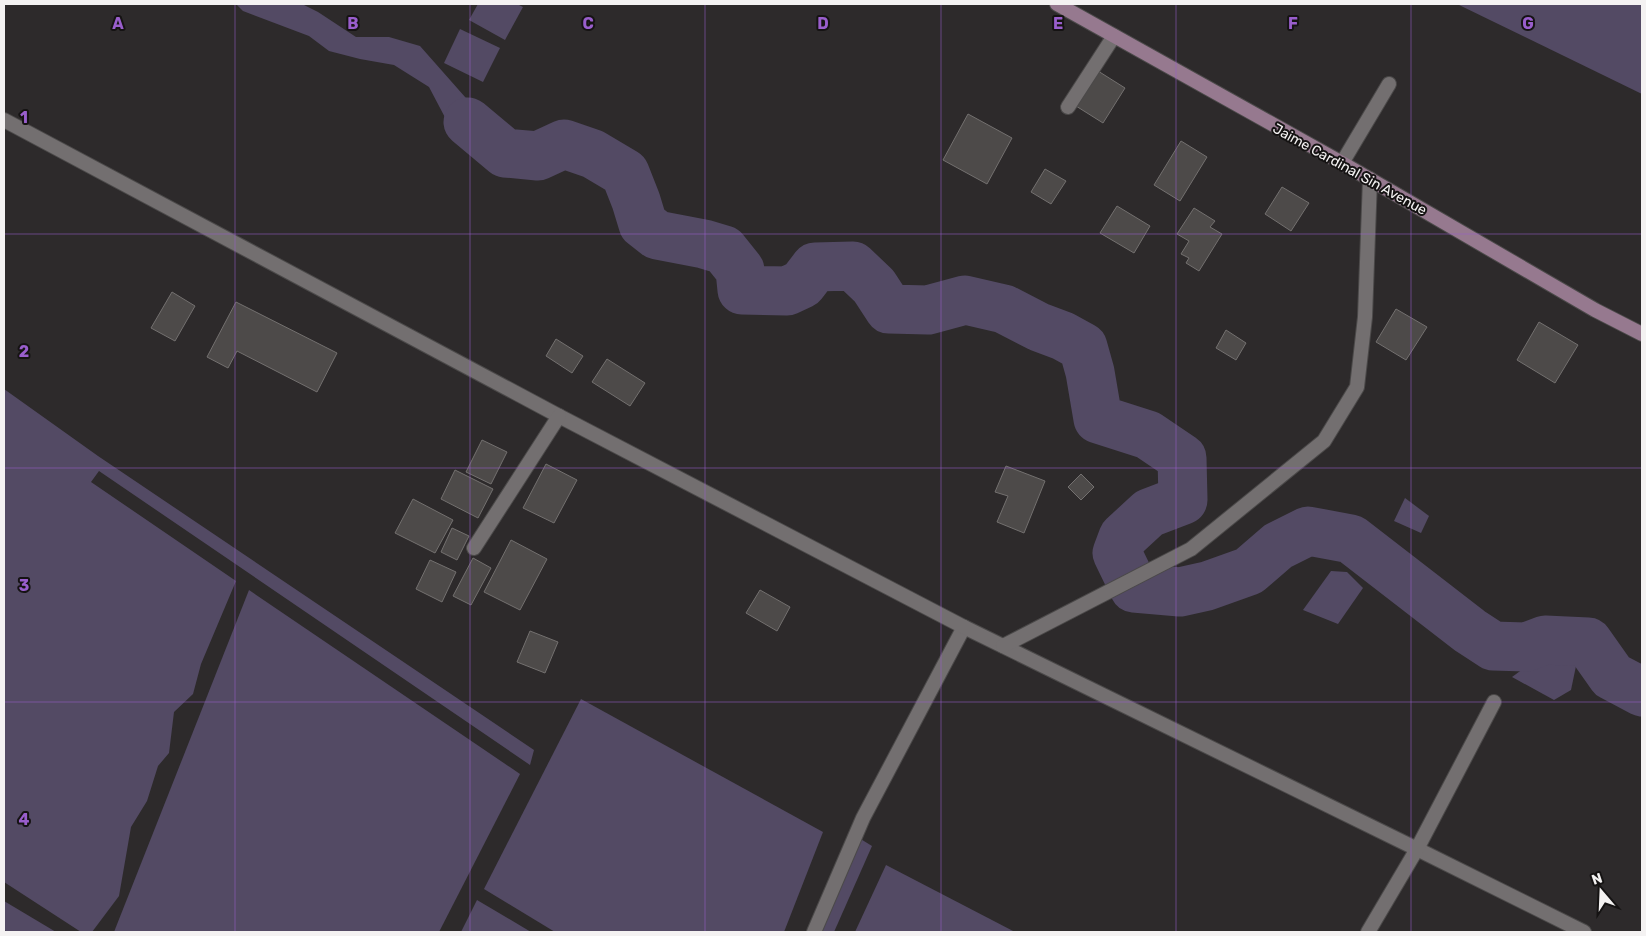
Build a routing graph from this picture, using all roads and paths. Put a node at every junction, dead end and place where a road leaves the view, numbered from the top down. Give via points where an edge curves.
1 (1057, 4) edge
2 (1114, 36) junction
3 (1389, 84) dead end
4 (1068, 107) dead end
5 (4, 120) edge
6 (1342, 163) junction
7 (1370, 179) junction
8 (1642, 334) edge
9 (559, 416) junction
10 (474, 548) dead end
11 (964, 627) junction
12 (1003, 646) junction
13 (1494, 702) dead end
14 (1417, 849) junction
15 (814, 932) edge
16 (1368, 932) edge
17 (1584, 932) edge

1 - 2 main road, Jaime Cardinal Sin Avenue
2 - 4 street
2 - 6 main road, Jaime Cardinal Sin Avenue
3 - 6 street
5 - 9 street
6 - 7 main road, Jaime Cardinal Sin Avenue
7 - 8 main road, Jaime Cardinal Sin Avenue
7 - 12 street via 1365,317 1357,387 1324,441 1191,549
9 - 10 street
9 - 11 street
11 - 12 street
11 - 15 street via 863,818
12 - 14 street
13 - 14 street
14 - 16 street
14 - 17 street

